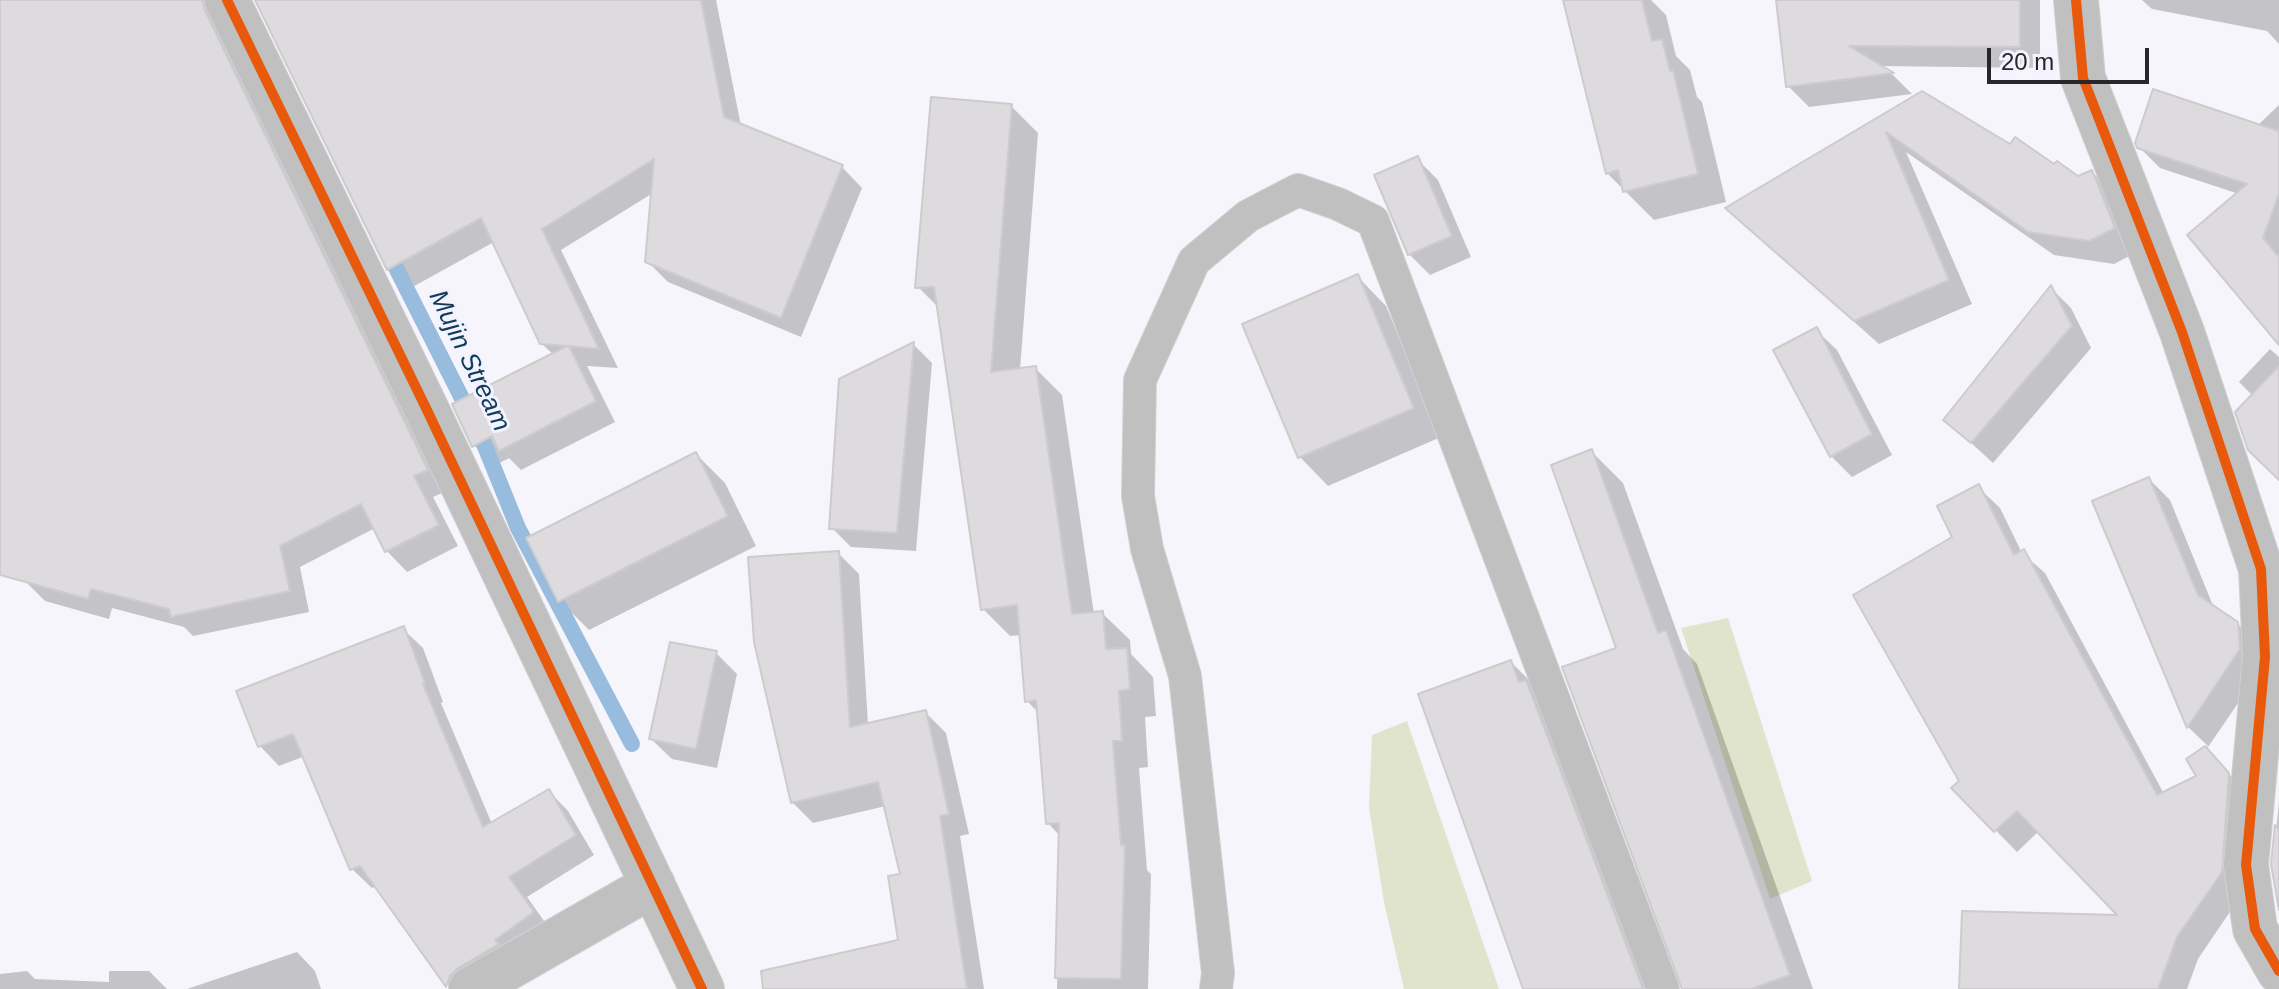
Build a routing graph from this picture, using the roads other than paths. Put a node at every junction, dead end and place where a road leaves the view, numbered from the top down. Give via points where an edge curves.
1 (227, 0) edge
2 (2076, 0) edge
3 (653, 885) junction
4 (2279, 971) edge
5 (471, 989) edge
6 (702, 989) edge
7 (1216, 989) edge
8 (1663, 989) edge

1 - 3 street
2 - 4 street via 2083,78 2182,332 2261,569 2265,657 2246,865 2255,929
3 - 5 street
3 - 6 street
7 - 8 lane via 1185,676 1147,549 1138,496 1140,380 1194,261 1248,216 1298,190 1373,221

